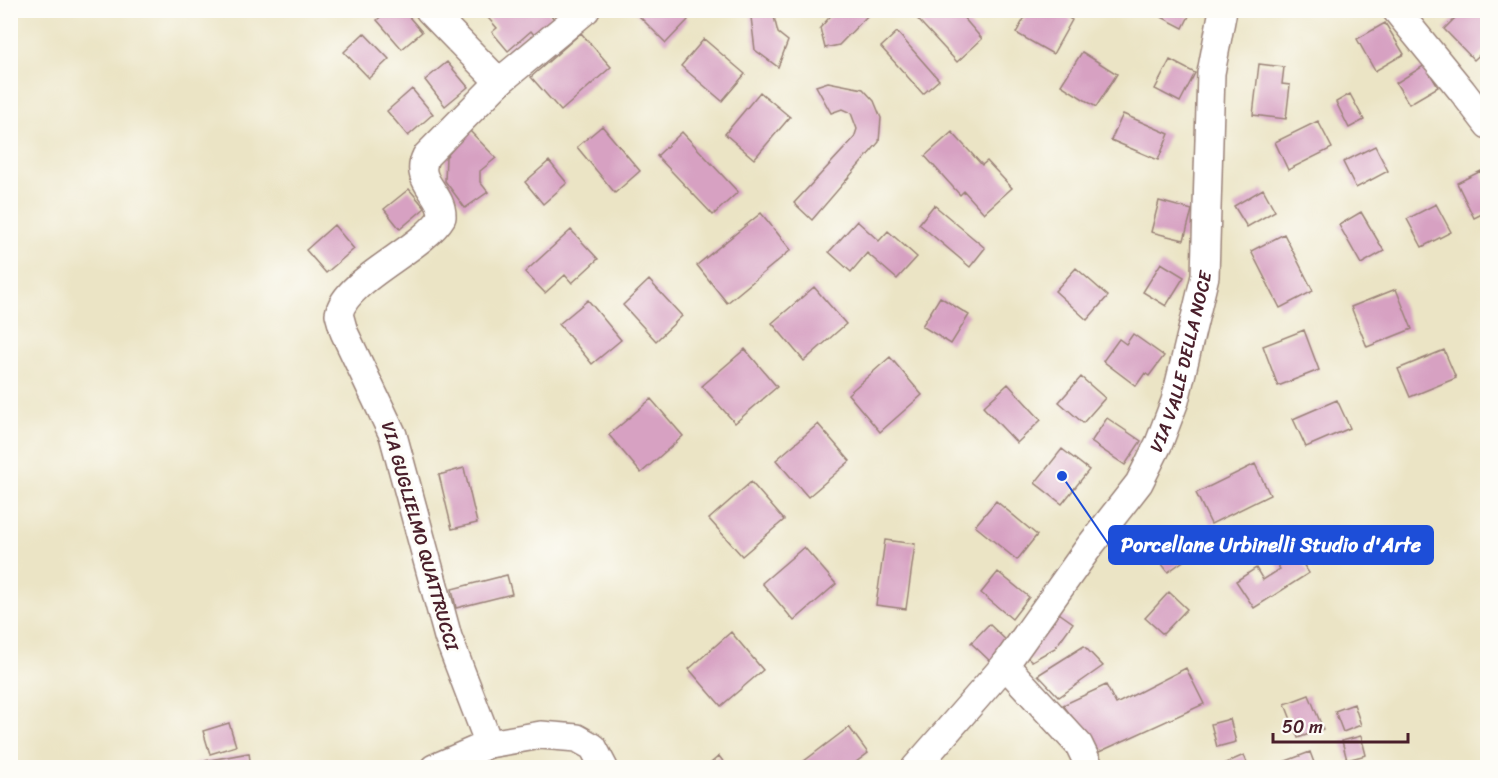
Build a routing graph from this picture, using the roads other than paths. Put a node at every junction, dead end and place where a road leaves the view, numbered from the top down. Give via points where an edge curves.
1 (429, 10) edge
2 (586, 10) edge
3 (1223, 10) edge
4 (1396, 10) edge
5 (499, 82) junction
6 (1488, 125) edge
7 (1005, 665) junction
8 (489, 744) junction
9 (434, 768) edge
10 (604, 768) edge
11 (915, 768) edge
12 (1090, 768) edge

1 - 5 street
2 - 5 street
3 - 7 street, VIA VALLE DELLA NOCE via 1211,72 1205,276 1175,401 1139,483
4 - 6 street
5 - 8 street, VIA GUGLIELMO QUATTRUCCI via 431,150 423,163 424,177 442,209 439,222 348,296 339,314 393,435 448,638
7 - 11 street, VIA VALLE DELLA NOCE
7 - 12 street via 1079,746
8 - 9 street
8 - 10 street via 541,735 577,738 593,747

